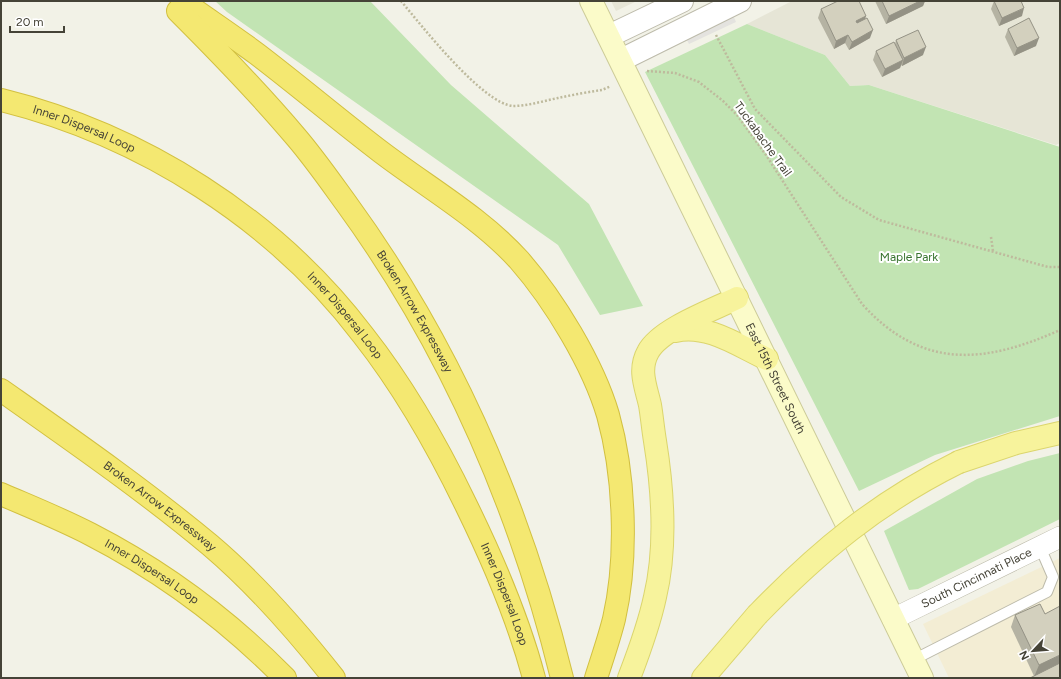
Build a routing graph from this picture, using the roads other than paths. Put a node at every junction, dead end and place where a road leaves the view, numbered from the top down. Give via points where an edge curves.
1 (169, 1) edge
2 (182, 1) edge
3 (591, 1) edge
4 (682, 1) edge
5 (740, 1) edge
6 (609, 36) junction
7 (625, 69) junction
8 (1, 100) edge
9 (737, 298) junction
10 (663, 335) junction
11 (767, 359) junction
12 (1, 390) edge
13 (1060, 433) edge
14 (1, 494) edge
15 (1060, 537) edge
16 (1040, 547) junction
17 (892, 619) junction
18 (917, 669) edge
19 (285, 678) edge
20 (334, 678) edge
21 (534, 678) edge
22 (562, 678) edge
23 (596, 678) edge
24 (630, 678) edge
25 (703, 678) edge

1 - 22 highway, Broken Arrow Expressway via 230,63 296,138 368,232 411,298 451,371 489,454 530,563
2 - 23 highway via 256,53 381,152 485,229 518,259 546,295 585,360 608,414 617,458 622,551 618,595 614,618
3 - 6 main road, East 15th Street South
4 - 6 street
5 - 7 street via 707,17
6 - 7 main road, East 15th Street South
7 - 9 main road, East 15th Street South
8 - 21 highway, Inner Dispersal Loop via 44,112 100,133 183,176 212,194 266,235 343,310 400,386 447,466 491,558
9 - 10 main road
9 - 11 main road, East 15th Street South
10 - 11 main road via 682,330 701,330
10 - 24 main road via 651,346 643,366 658,461 662,518 660,563 655,597
11 - 17 main road, East 15th Street South
12 - 20 highway, Broken Arrow Expressway via 166,510 211,546 261,594
13 - 25 main road, bridge via 1016,443 959,462 906,491 856,524 798,573 756,615
14 - 19 highway, Inner Dispersal Loop via 89,533 178,587 223,620
15 - 16 street, South Cincinnati Place
16 - 17 street, South Cincinnati Place
16 - 18 lane via 1053,577 1047,592
17 - 18 main road, East 15th Street South

